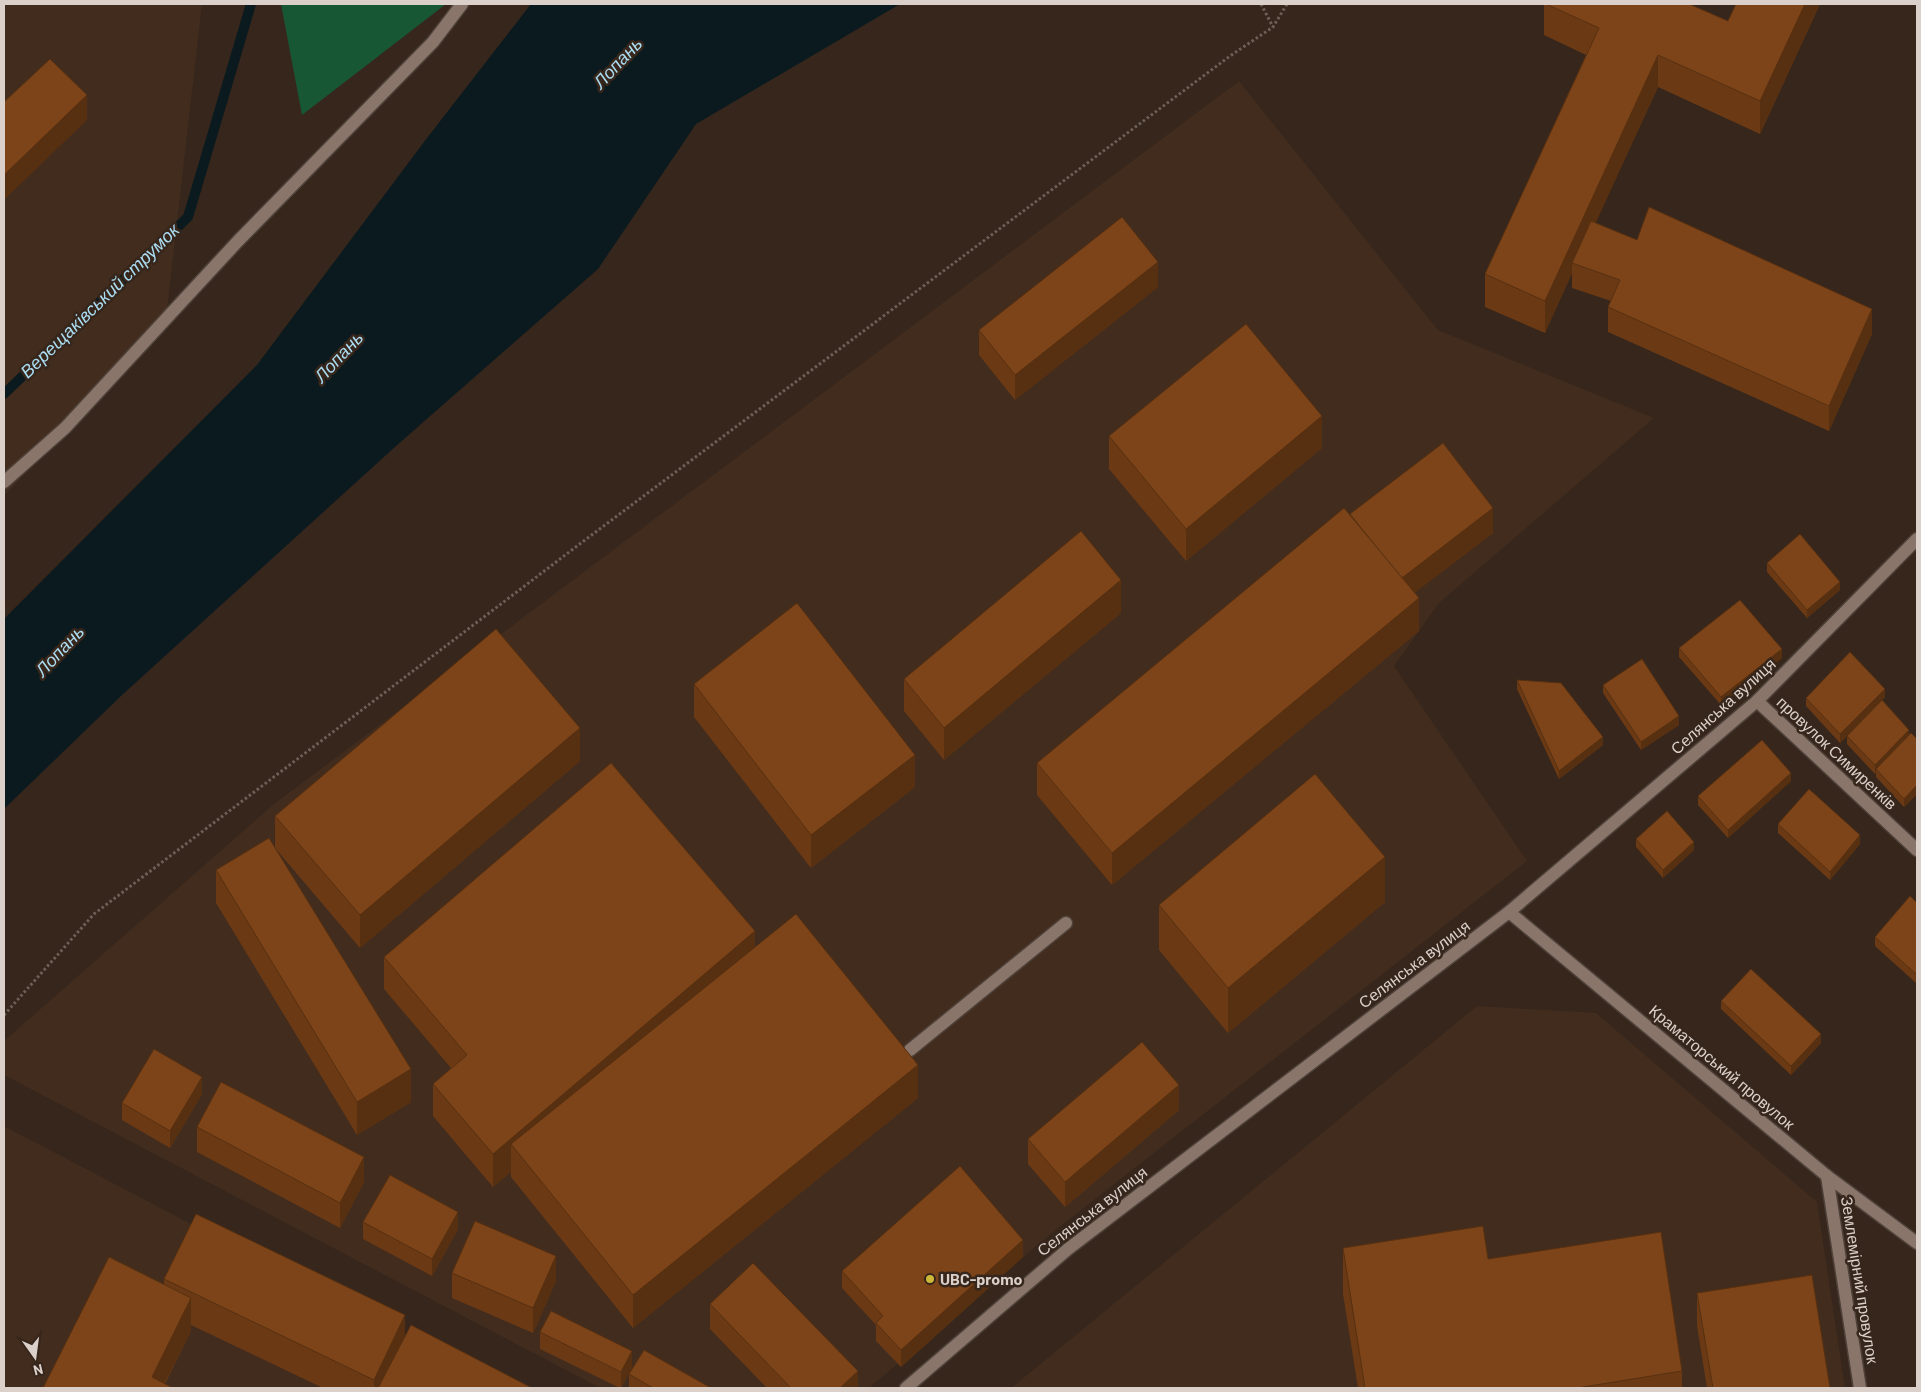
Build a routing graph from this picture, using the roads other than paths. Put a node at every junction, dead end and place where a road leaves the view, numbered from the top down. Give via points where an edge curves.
1 (462, 4) edge
2 (4, 482) edge
3 (1917, 539) edge
4 (1757, 701) junction
5 (1917, 850) edge
6 (1509, 912) junction
7 (1066, 923) dead end
8 (910, 1050) dead end
9 (1828, 1176) junction
10 (1917, 1242) edge
11 (906, 1388) edge
12 (1860, 1388) edge

1 - 2 street via 433,42 238,241 65,428
3 - 4 street, Селянська вулиця
4 - 5 street, провулок Симиренків
4 - 6 street, Селянська вулиця
6 - 9 street, Краматорський провулок
6 - 11 street, Селянська вулиця via 1068,1249
7 - 8 street
9 - 10 street, Краматорський провулок
9 - 12 street, Землемірний провулок

